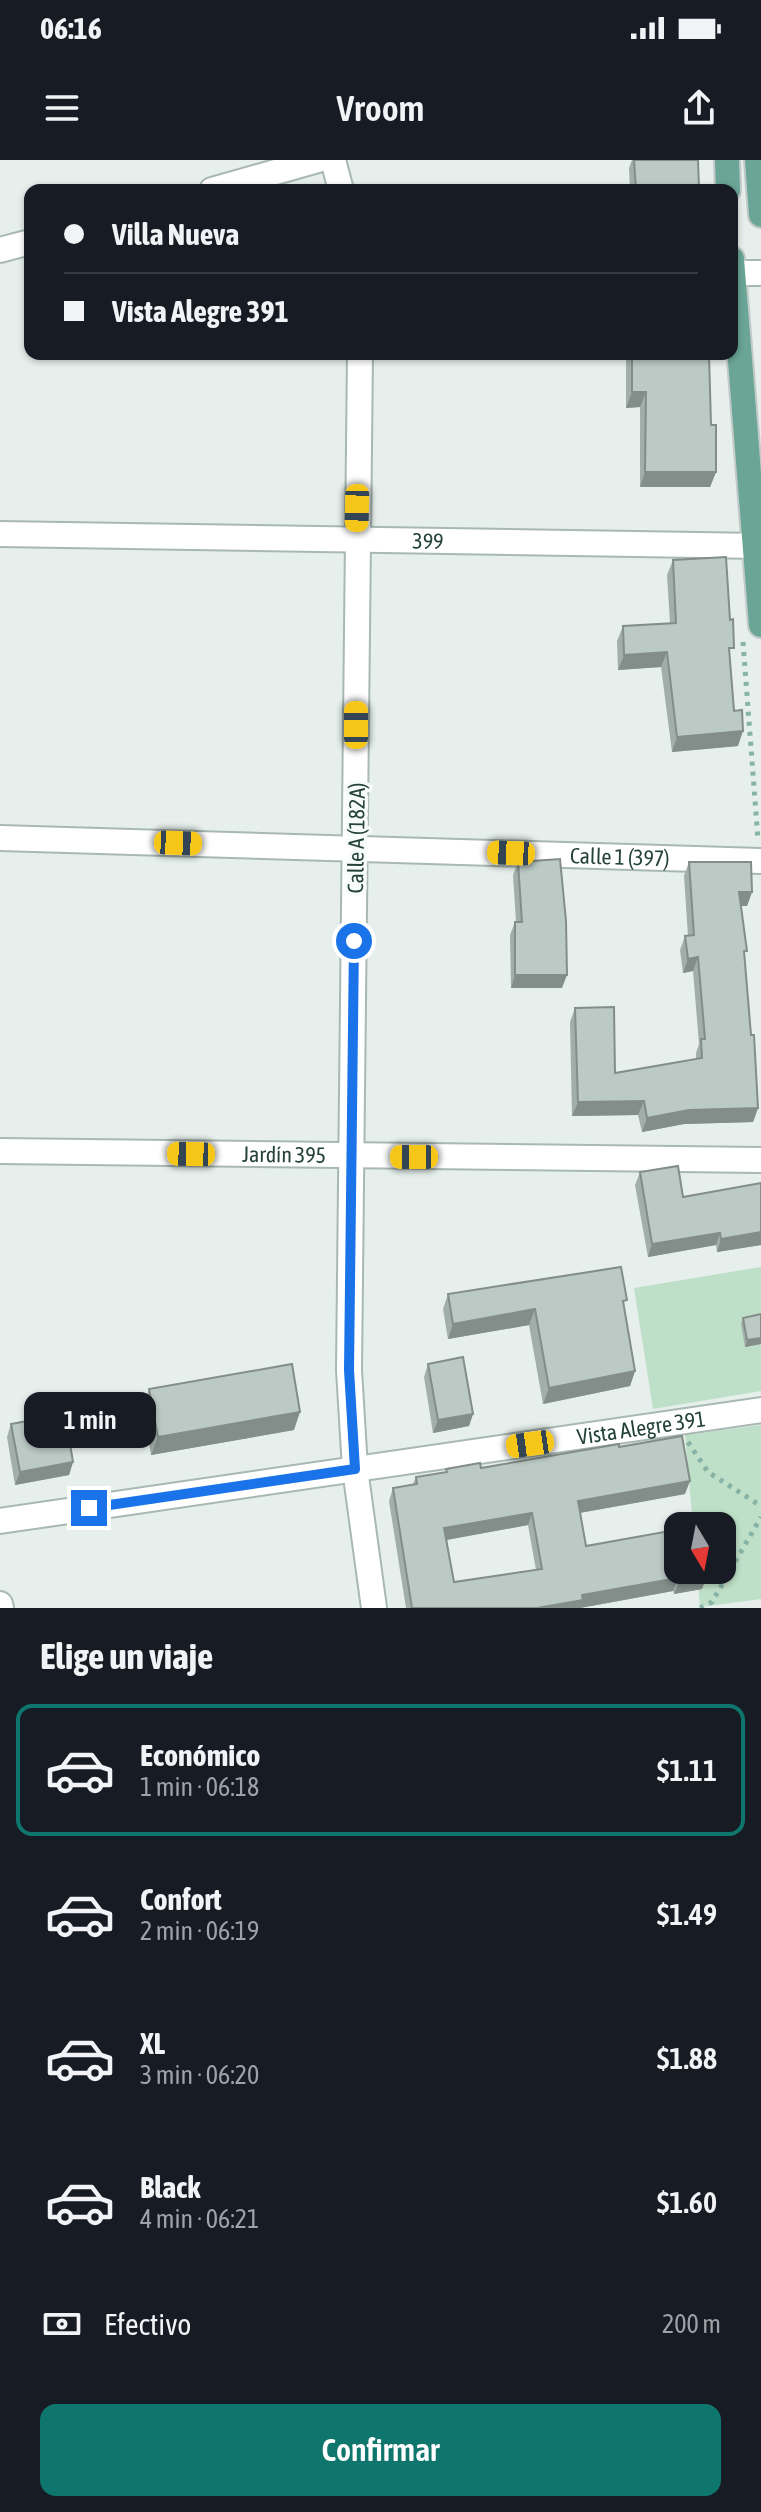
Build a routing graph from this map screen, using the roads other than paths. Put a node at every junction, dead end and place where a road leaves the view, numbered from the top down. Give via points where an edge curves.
1 (318, 160) edge
2 (333, 160) edge
3 (727, 160) edge
4 (757, 160) edge
5 (233, 184) edge
6 (339, 184) edge
7 (728, 184) edge
8 (761, 215) edge
9 (24, 244) edge
10 (0, 250) edge
11 (738, 273) edge
12 (761, 273) edge
13 (738, 336) edge
14 (360, 360) edge
15 (0, 534) edge
16 (357, 539) junction
17 (758, 546) edge
18 (761, 625) edge
19 (0, 838) edge
20 (356, 848) junction
21 (761, 861) edge
22 (0, 1151) edge
23 (351, 1157) junction
24 (761, 1160) edge
25 (761, 1410) edge
26 (355, 1469) junction
27 (0, 1521) edge
28 (374, 1608) edge

1 - 5 street
2 - 6 street
3 - 7 main road
4 - 8 main road
9 - 10 street
11 - 12 street
13 - 17 main road
14 - 16 street, Calle A (182A)
15 - 16 street, 399
16 - 17 street, 399
16 - 20 street, Calle A (182A)
17 - 18 main road
19 - 20 street, Calle 1 (397)
20 - 21 street, Calle 1 (397)
20 - 23 street, Calle A (182A)
22 - 23 street, Jardín 395
23 - 24 street, Jardín 395
23 - 26 street, Calle A (182A) via 349,1370
25 - 26 street, Vista Alegre 391
26 - 27 street, Vista Alegre 391
26 - 28 street, Calle A (182A)

